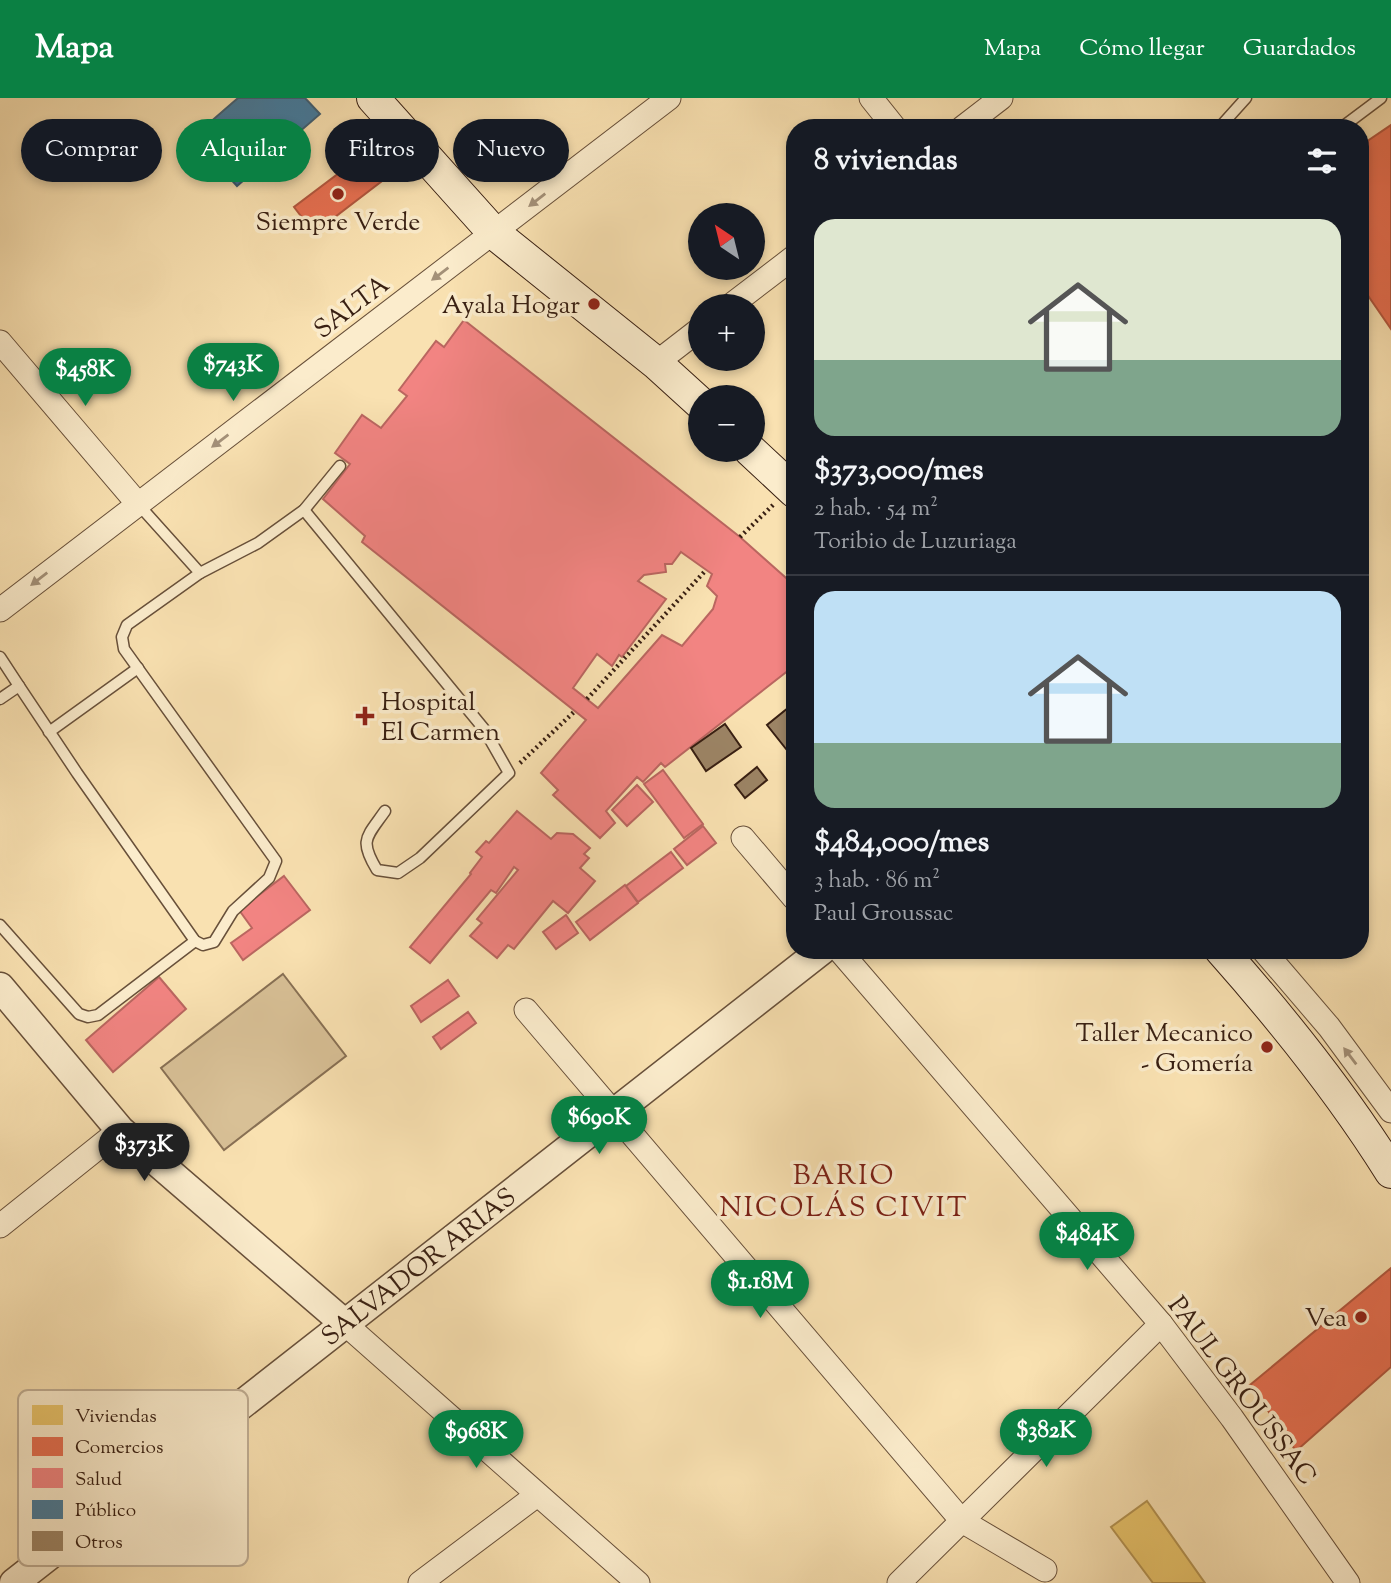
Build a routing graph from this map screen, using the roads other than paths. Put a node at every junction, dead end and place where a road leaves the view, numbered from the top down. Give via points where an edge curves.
1 (373, 98) edge
2 (669, 98) edge
3 (871, 98) edge
4 (1000, 98) edge
5 (1246, 98) edge
6 (1381, 98) edge
7 (888, 119) edge
8 (973, 119) edge
9 (1227, 119) edge
10 (1352, 119) edge
11 (494, 233) junction
12 (786, 263) edge
13 (746, 294) edge
14 (688, 338) edge
15 (0, 342) edge
16 (656, 363) junction
17 (688, 392) edge
18 (763, 462) edge
19 (340, 467) dead end
20 (786, 483) edge
21 (138, 503) junction
22 (304, 510) junction
23 (200, 573) junction
24 (0, 610) edge
25 (0, 657) edge
26 (138, 668) junction
27 (19, 686) junction
28 (0, 699) edge
29 (49, 732) junction
30 (385, 811) dead end
31 (743, 838) dead end
32 (786, 889) edge
33 (0, 925) edge
34 (195, 941) junction
35 (811, 959) edge
36 (847, 959) edge
37 (1229, 959) edge
38 (1272, 959) edge
39 (0, 987) edge
40 (526, 1010) dead end
41 (1391, 1111) edge
42 (613, 1114) junction
43 (120, 1130) junction
44 (1391, 1172) edge
45 (0, 1226) edge
46 (344, 1323) junction
47 (1161, 1324) junction
48 (248, 1398) edge
49 (537, 1495) junction
50 (962, 1521) junction
51 (34, 1566) edge
52 (1045, 1570) dead end
53 (0, 1574) edge
54 (12, 1583) edge
55 (420, 1583) edge
56 (637, 1583) edge
57 (899, 1583) edge
58 (1348, 1583) edge

1 - 11 main road
2 -> 11 street, SALTA
3 - 7 street
4 - 8 street
5 - 9 lane
6 - 10 lane
11 - 16 main road
11 -> 21 street, SALTA
12 - 13 street
14 - 16 street
15 - 21 street
16 - 17 main road
18 - 20 main road
19 - 22 lane
21 - 23 lane
21 -> 24 street, SALTA
22 - 23 lane via 258,543
22 - 30 lane via 484,729 509,773 420,858 398,873 377,870 366,853 367,836
23 - 26 lane via 127,625 122,636 124,649
25 - 27 lane
26 - 29 lane
26 - 34 lane via 276,861 269,878 233,911 214,942 203,945
27 - 28 lane
27 - 29 lane
29 - 34 lane
31 - 32 street
33 - 34 lane via 79,1014 88,1017 97,1015
35 - 42 street, SALVADOR ARIAS
36 - 47 street, PAUL GROUSSAC
37 - 44 main road via 1325,1074
41 -> 38 street
39 - 43 street
40 - 42 street
42 - 46 street, SALVADOR ARIAS
42 - 50 street
43 - 45 street
43 - 46 street
46 - 48 street, SALVADOR ARIAS
46 - 49 street
47 - 50 street
47 - 58 street, PAUL GROUSSAC
49 - 55 street
49 - 56 street
50 - 52 street
50 - 57 street
51 - 54 street, SALVADOR ARIAS
53 - 54 street

